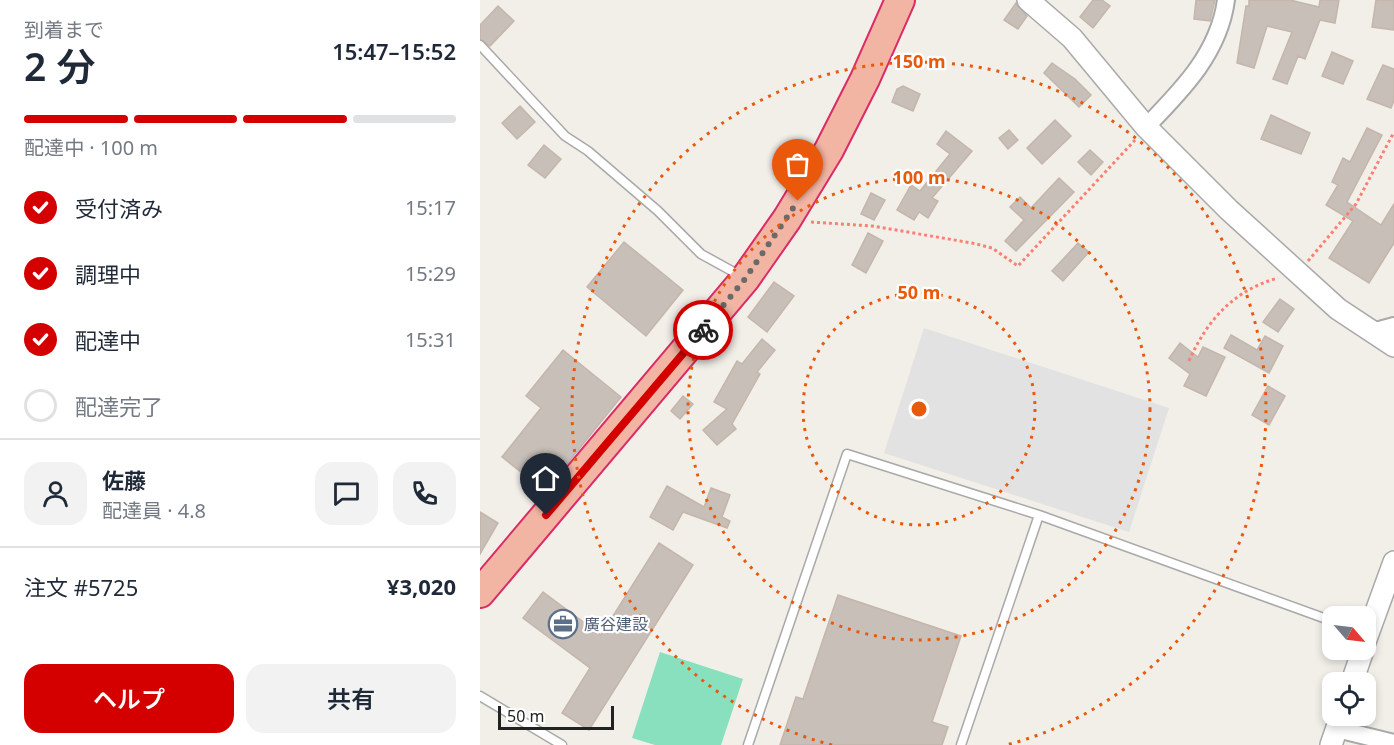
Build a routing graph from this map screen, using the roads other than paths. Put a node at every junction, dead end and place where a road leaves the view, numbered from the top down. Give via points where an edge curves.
1 (900, 0) edge
2 (1028, 0) edge
3 (1226, 0) edge
4 (480, 45) edge
5 (1146, 127) junction
6 (745, 279) junction
7 (1394, 326) edge
8 (1372, 332) junction
9 (1394, 346) edge
10 (1039, 515) junction
11 (1394, 562) edge
12 (1390, 588) edge
13 (480, 593) edge
14 (1322, 617) edge
15 (1376, 617) edge
16 (480, 696) edge
17 (1336, 730) edge
18 (1394, 743) edge
19 (562, 745) edge
20 (748, 745) edge
21 (961, 745) edge

1 - 6 highway via 829,150
2 - 5 street via 1072,38
3 - 5 street via 1223,24 1190,81
4 - 6 lane via 565,136 658,211 701,254
5 - 8 street via 1298,273 1338,309
6 - 13 highway
7 - 8 street
8 - 9 street
10 - 14 lane
10 - 20 lane via 847,454
10 - 21 lane
11 - 12 street
12 - 15 street
16 - 19 lane
17 - 18 street

